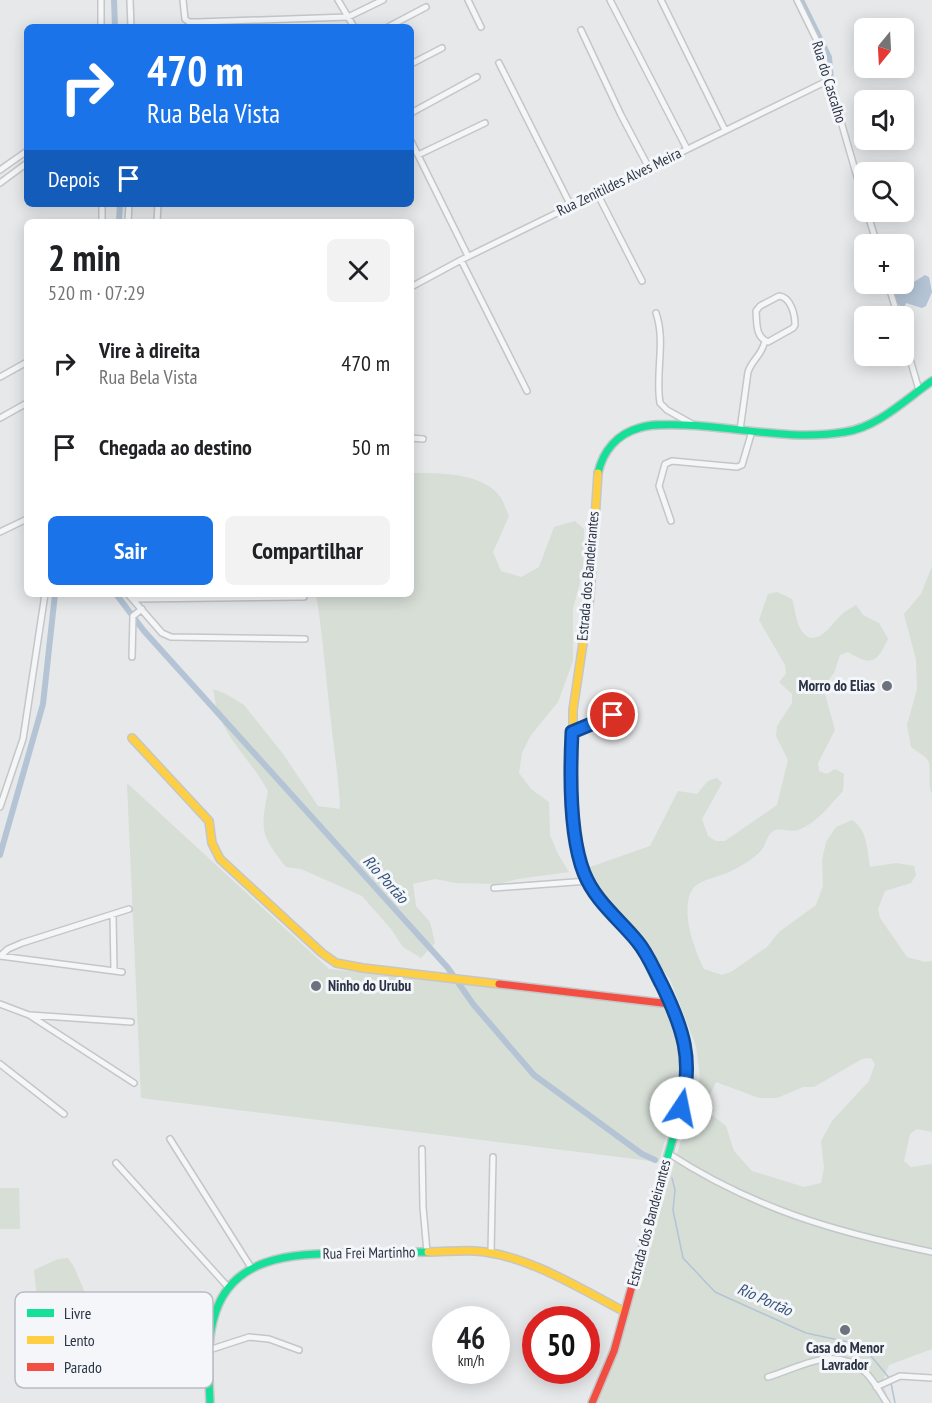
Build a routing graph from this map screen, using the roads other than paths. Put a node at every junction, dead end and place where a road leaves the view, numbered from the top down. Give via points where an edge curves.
1 (101, 0) edge
2 (130, 0) edge
3 (183, 0) edge
4 (338, 0) edge
5 (383, 0) edge
6 (468, 0) edge
7 (610, 0) edge
8 (661, 0) edge
9 (797, 0) edge
10 (426, 7) dead end
11 (348, 17) junction
12 (101, 24) edge
13 (131, 24) edge
14 (352, 24) edge
15 (394, 24) edge
16 (481, 27) dead end
17 (581, 30) dead end
18 (441, 48) dead end
19 (414, 62) edge
20 (499, 63) dead end
21 (477, 77) dead end
22 (829, 80) junction
23 (414, 111) edge
24 (485, 123) dead end
25 (725, 130) junction
26 (414, 147) edge
27 (687, 149) junction
28 (24, 153) edge
29 (418, 155) junction
30 (24, 165) edge
31 (854, 166) edge
32 (649, 168) junction
33 (0, 170) edge
34 (0, 183) edge
35 (597, 193) junction
36 (571, 206) junction
37 (468, 256) junction
38 (460, 260) junction
39 (642, 281) dead end
40 (414, 285) edge
41 (656, 313) dead end
42 (765, 341) junction
43 (24, 364) edge
44 (912, 366) edge
45 (0, 378) edge
46 (932, 381) edge
47 (919, 390) junction
48 (527, 392) dead end
49 (24, 405) edge
50 (0, 418) edge
51 (695, 426) junction
52 (740, 430) junction
53 (752, 431) junction
54 (414, 438) edge
55 (423, 439) dead end
56 (24, 520) edge
57 (671, 521) dead end
58 (0, 532) edge
59 (45, 597) edge
60 (132, 597) edge
61 (142, 609) junction
62 (305, 639) dead end
63 (132, 657) dead end
64 (572, 732) junction
65 (620, 732) dead end
66 (132, 738) dead end
67 (0, 807) edge
68 (588, 881) junction
69 (494, 888) dead end
70 (129, 909) dead end
71 (113, 915) junction
72 (0, 956) edge
73 (114, 970) junction
74 (122, 972) dead end
75 (0, 1004) edge
76 (671, 1004) junction
77 (28, 1015) junction
78 (131, 1022) dead end
79 (0, 1064) edge
80 (134, 1083) dead end
81 (64, 1114) dead end
82 (170, 1139) dead end
83 (422, 1149) dead end
84 (668, 1153) junction
85 (493, 1157) dead end
86 (116, 1163) dead end
87 (427, 1252) junction
88 (491, 1252) junction
89 (932, 1252) edge
90 (252, 1269) junction
91 (228, 1287) junction
92 (625, 1312) junction
93 (213, 1324) edge
94 (213, 1349) edge
95 (299, 1350) dead end
96 (768, 1377) dead end
97 (932, 1378) edge
98 (876, 1387) junction
99 (210, 1388) edge
100 (210, 1403) edge
101 (591, 1403) edge
102 (887, 1403) edge

1 - 12 street
2 - 13 street
3 - 11 street via 183,14 189,22
4 - 11 street
5 - 11 street
6 - 16 street
7 - 27 street
8 - 25 street
9 - 22 street, Rua do Cascalho via 822,51
10 - 15 street
11 - 14 street
17 - 32 street
18 - 19 street
20 - 36 street
21 - 23 street
22 - 25 street, Rua Zenitildes Alves Meira
22 - 31 street, Rua do Cascalho
24 - 29 street
25 - 27 street, Rua Zenitildes Alves Meira
26 - 29 street
27 - 32 street, Rua Zenitildes Alves Meira
28 - 33 street
29 - 37 street
30 - 34 street
32 - 35 street, Rua Zenitildes Alves Meira
35 - 36 street, Rua Zenitildes Alves Meira
35 - 39 street
36 - 37 street, Rua Zenitildes Alves Meira
37 - 38 street, Rua Zenitildes Alves Meira
38 - 40 street, Rua Zenitildes Alves Meira
38 - 48 street
41 - 51 street via 662,331 660,403
42 - 42 street via 795,325 789,300 784,296 756,311 759,335
42 - 52 street via 761,355 748,372
43 - 45 street
44 - 47 street
46 - 47 main road, Estrada dos Bandeirantes
47 - 53 main road, Estrada dos Bandeirantes via 851,431 807,436
49 - 50 street
51 - 52 main road, Estrada dos Bandeirantes
51 - 64 main road, Estrada dos Bandeirantes via 633,428 618,438 601,459 590,599
52 - 53 main road, Estrada dos Bandeirantes
53 - 57 street via 742,465 737,467 677,461 665,464 659,486
54 - 55 street
56 - 58 street
59 - 67 street via 24,730
60 - 61 street
61 - 62 street via 162,633 171,637
61 - 63 street via 133,619
64 - 65 street via 610,716 614,716
64 - 68 main road, Estrada dos Bandeirantes via 575,836
66 - 76 main road via 209,821 212,843 220,859 336,963
68 - 69 street
68 - 76 main road, Estrada dos Bandeirantes via 643,950
70 - 71 street
71 - 72 street via 22,943
71 - 73 street
72 - 73 street
73 - 74 street
75 - 77 street
76 - 84 main road, Estrada dos Bandeirantes via 684,1039 688,1071
77 - 78 street
77 - 80 street
79 - 81 street
82 - 90 street
83 - 87 street
84 - 89 street via 754,1201 821,1225
84 - 92 main road, Estrada dos Bandeirantes
85 - 88 street
86 - 91 street
87 - 88 main road, Rua Frei Martinho
87 - 90 main road, Rua Frei Martinho via 316,1254 275,1260
88 - 92 main road, Rua Frei Martinho via 519,1260
90 - 91 main road, Rua Frei Martinho
91 - 93 main road, Rua Frei Martinho via 215,1311
92 - 101 main road, Estrada dos Bandeirantes via 606,1373
94 - 95 street via 249,1336
96 - 98 street via 829,1357 848,1361 866,1372
97 - 98 street via 900,1376
98 - 102 street
99 - 100 main road, Rua Frei Martinho

